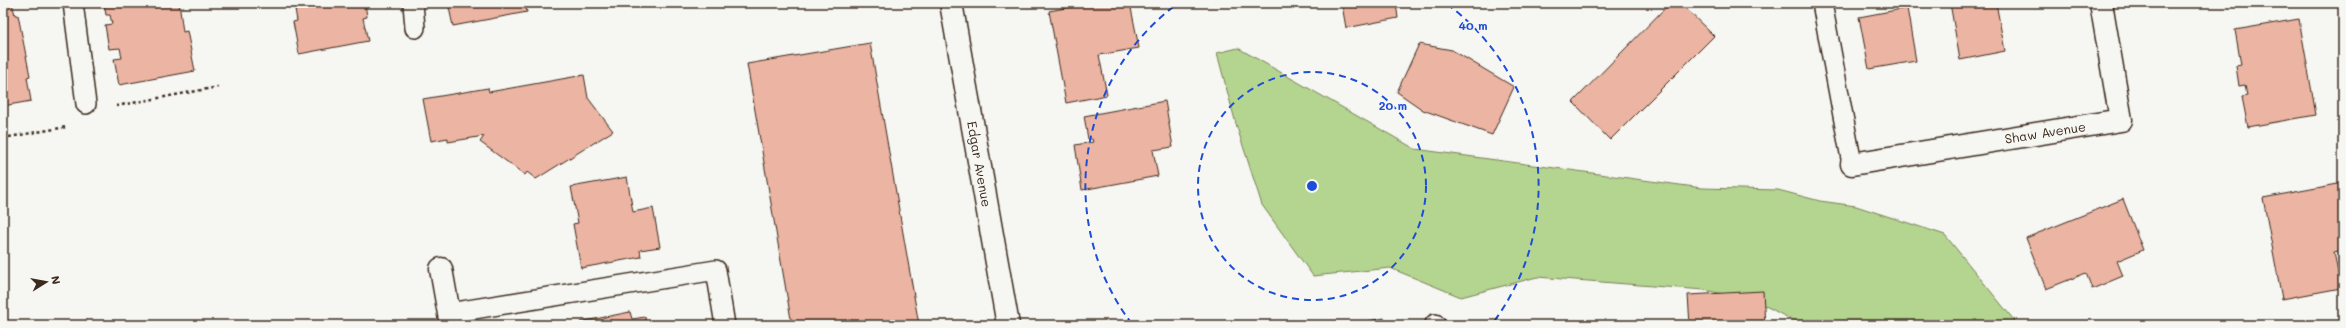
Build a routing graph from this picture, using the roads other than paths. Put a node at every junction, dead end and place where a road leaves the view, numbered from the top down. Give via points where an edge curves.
1 (73, 3) edge
2 (413, 3) edge
3 (951, 3) edge
4 (1822, 3) edge
5 (2102, 3) edge
6 (415, 28) dead end
7 (86, 104) dead end
8 (1852, 164) joint
9 (441, 268) dead end
10 (450, 319) edge
11 (725, 325) edge
12 (1008, 325) edge

1 - 7 lane
2 - 6 lane
3 - 12 street, Edgar Avenue
4 - 8 lane
5 - 8 street, Shaw Avenue via 2121,120
9 - 10 street
10 - 11 lane via 716,270

